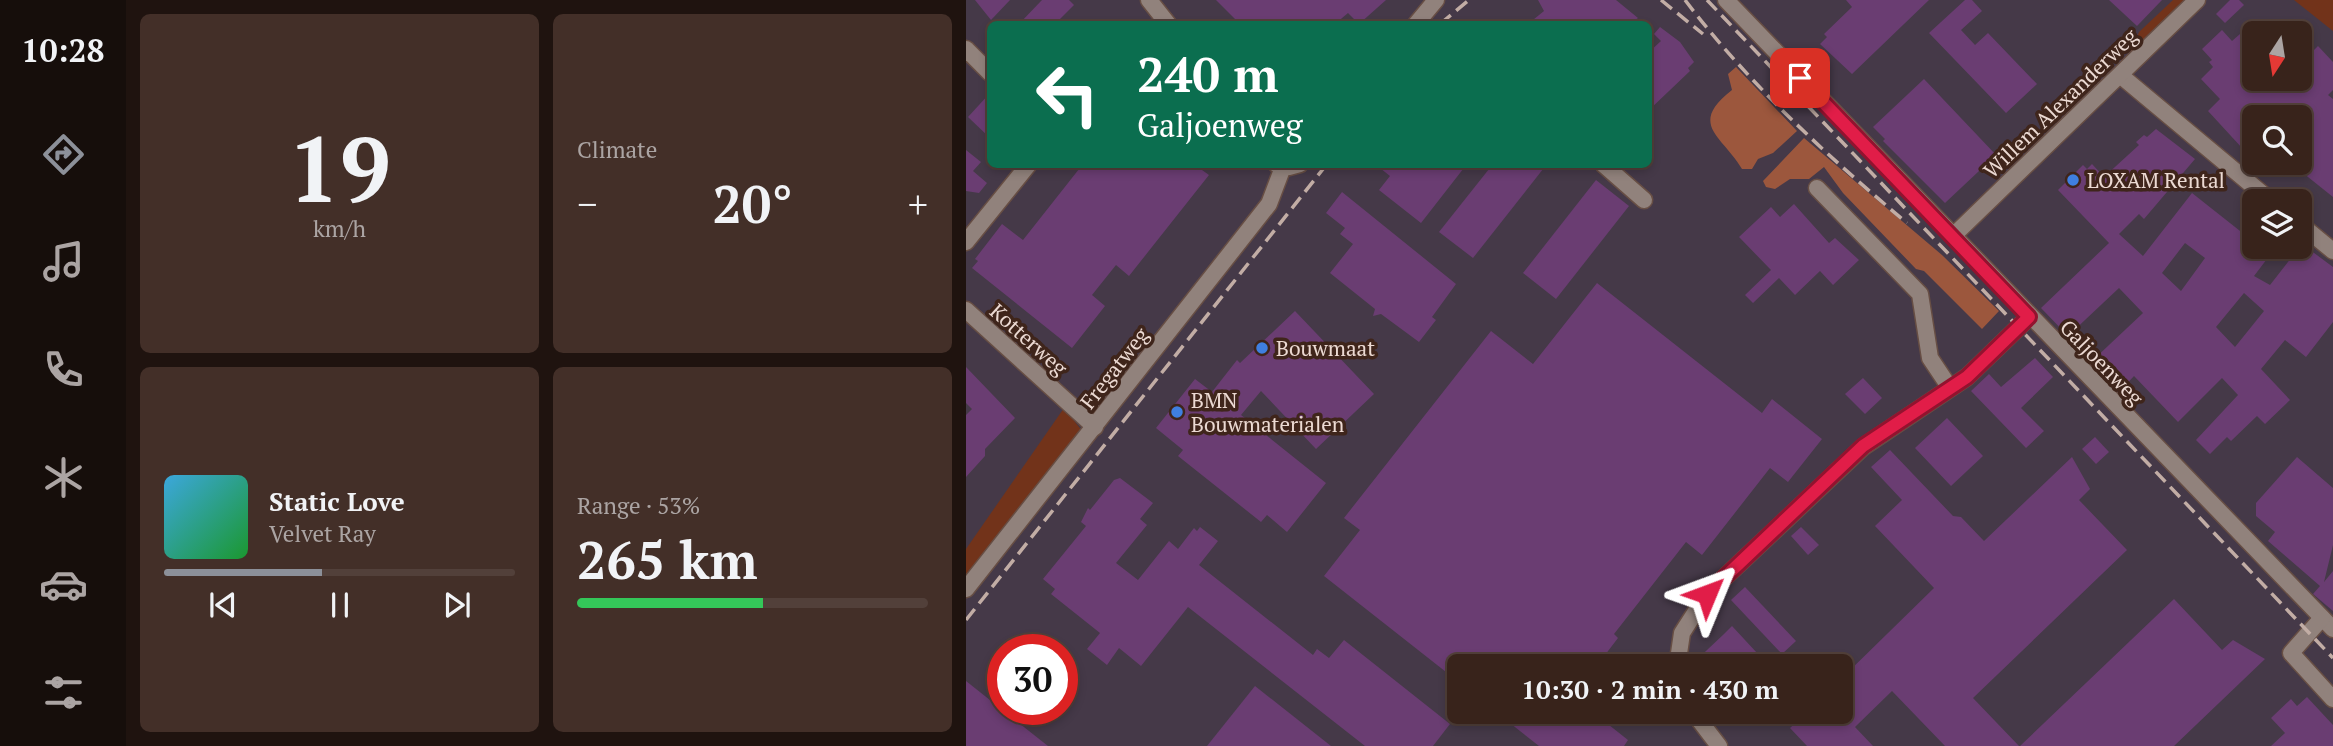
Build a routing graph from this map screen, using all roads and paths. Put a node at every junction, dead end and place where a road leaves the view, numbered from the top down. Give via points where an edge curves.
1 (1149, 0) edge
2 (1436, 0) edge
3 (1726, 0) edge
4 (2197, 0) edge
5 (1166, 21) edge
6 (1424, 21) edge
7 (966, 49) edge
8 (987, 70) edge
9 (2120, 75) junction
10 (1026, 168) edge
11 (1279, 168) edge
12 (1607, 168) edge
13 (1817, 188) dead end
14 (2257, 189) edge
15 (1644, 201) dead end
16 (2312, 234) edge
17 (1952, 236) junction
18 (966, 242) edge
19 (2333, 251) edge
20 (966, 310) edge
21 (2029, 317) junction
22 (1950, 388) junction
23 (1095, 427) junction
24 (966, 589) edge
25 (2328, 623) edge
26 (1679, 654) edge
27 (2333, 699) edge
28 (1702, 724) edge
29 (1719, 746) edge

1 - 5 street
2 - 6 street
3 - 17 street, Galjoenweg
4 - 9 street, Willem Alexanderweg
7 - 8 street
9 - 14 street
9 - 17 street, Willem Alexanderweg
10 - 18 street
11 - 23 street, Fregatweg via 1269,204
12 - 15 street
13 - 22 street via 1920,294 1930,358
16 - 19 street
17 - 21 street, Galjoenweg
20 - 23 street, Kotterweg
21 - 22 street
21 - 25 street, Galjoenweg
22 - 26 street via 1863,446 1707,594 1682,633
23 - 24 street, Fregatweg
25 - 27 street via 2291,653
28 - 29 street

